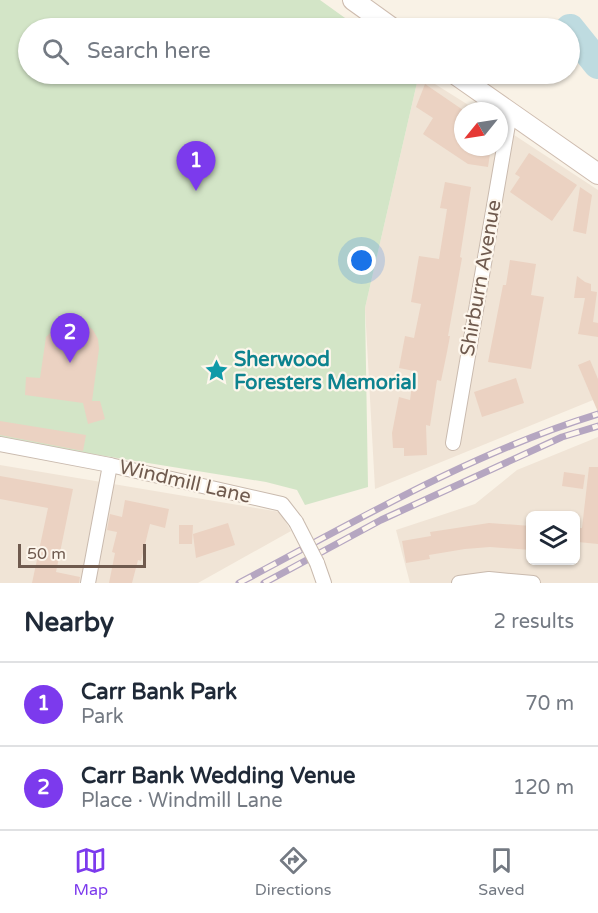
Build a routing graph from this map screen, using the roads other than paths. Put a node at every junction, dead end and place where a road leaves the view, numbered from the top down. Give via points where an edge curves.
1 (353, 0) edge
2 (378, 18) edge
3 (469, 84) edge
4 (510, 113) junction
5 (598, 174) edge
6 (453, 443) dead end
7 (0, 444) edge
8 (110, 465) junction
9 (88, 583) edge
10 (324, 583) edge
11 (459, 583) edge
12 (533, 583) edge

1 - 2 main road
3 - 4 main road
4 - 5 main road
4 - 6 street, Shirburn Avenue
7 - 8 street, Windmill Lane
8 - 9 street
8 - 10 street, Windmill Lane, bridge via 282,504 296,522
11 - 12 street via 489,579

